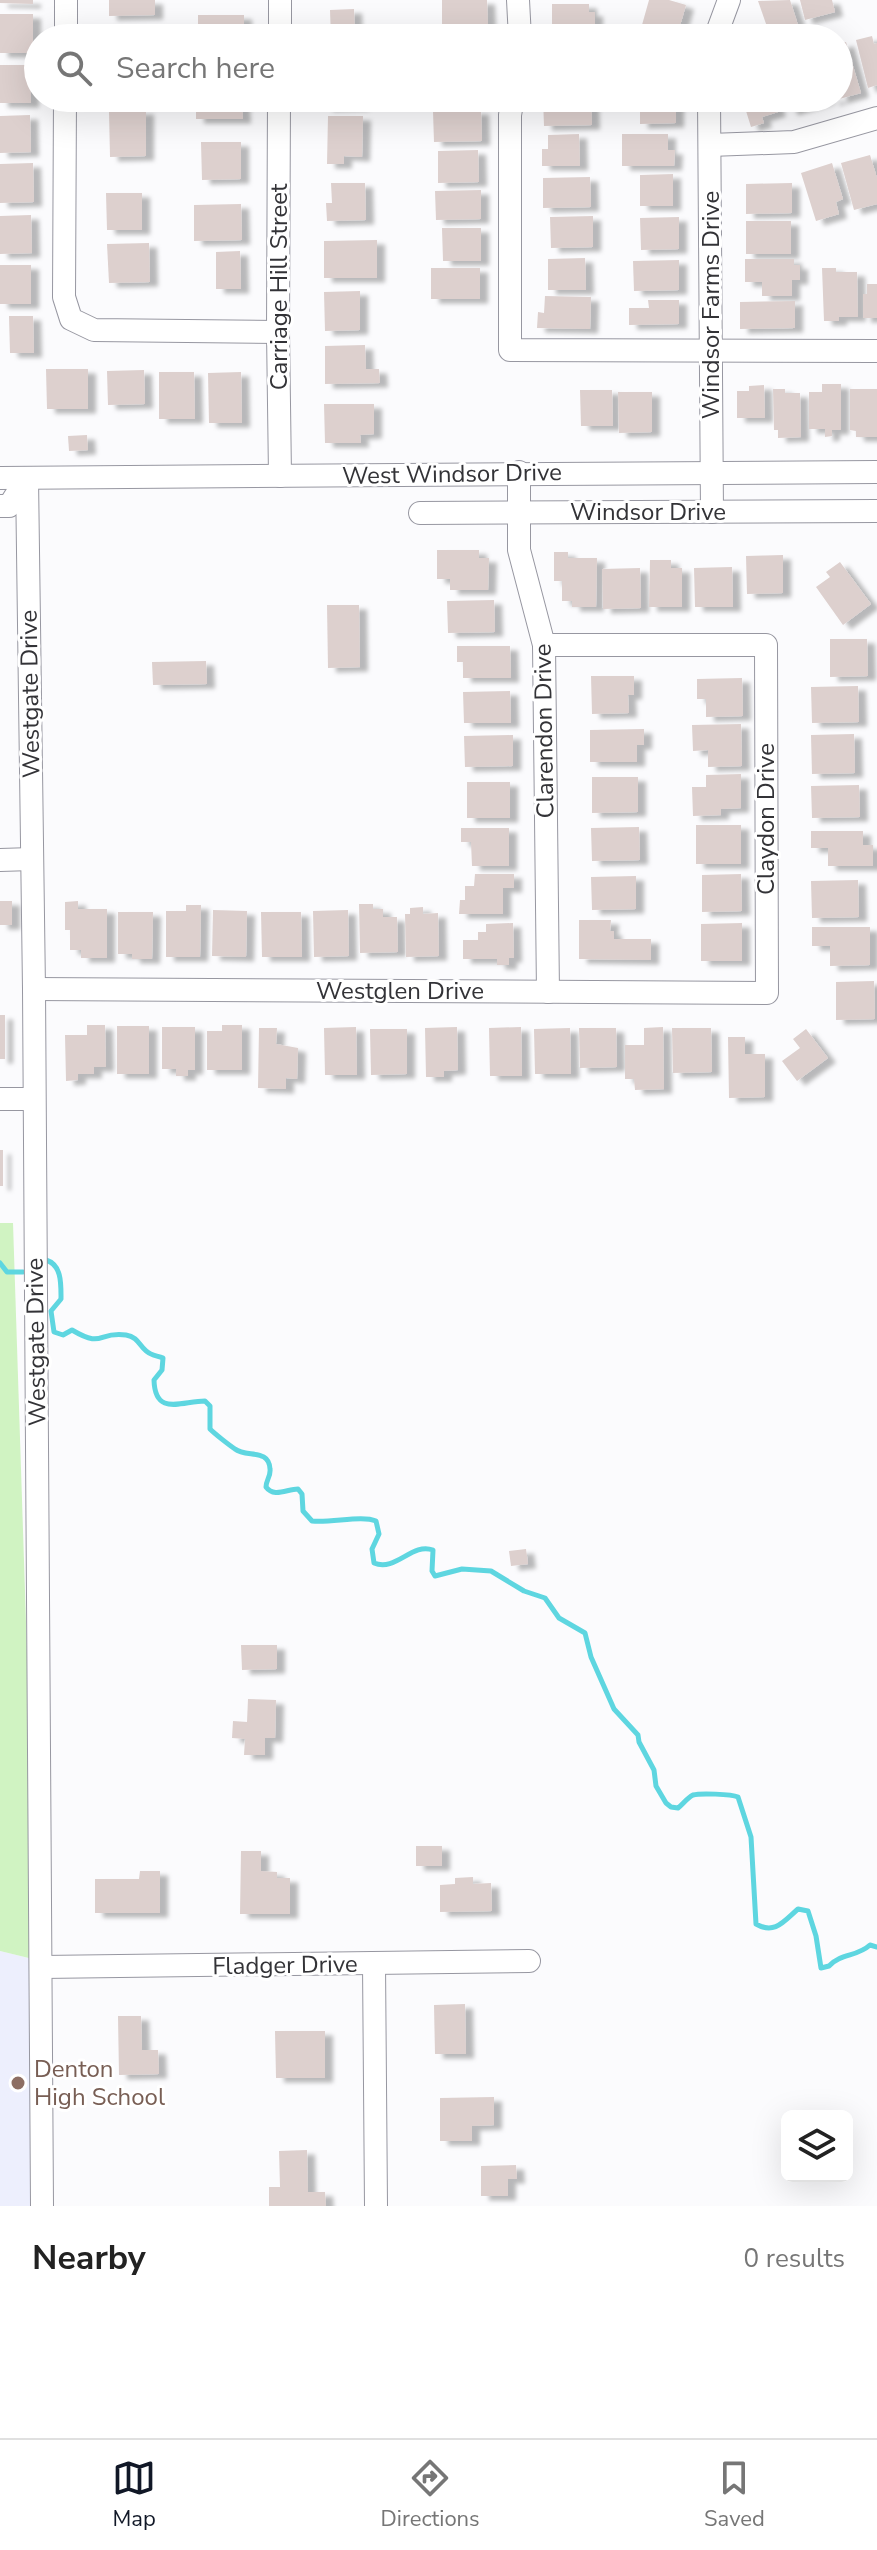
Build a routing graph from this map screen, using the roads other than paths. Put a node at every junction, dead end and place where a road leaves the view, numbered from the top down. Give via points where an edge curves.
1 (66, 0) edge
2 (280, 0) edge
3 (518, 0) edge
4 (729, 0) edge
5 (66, 24) edge
6 (280, 24) edge
7 (519, 24) edge
8 (720, 24) edge
9 (65, 112) edge
10 (279, 112) edge
11 (511, 112) edge
12 (709, 112) edge
13 (877, 118) edge
14 (710, 145) junction
15 (278, 332) junction
16 (877, 351) edge
17 (711, 352) junction
18 (519, 472) junction
19 (712, 472) junction
20 (877, 472) edge
21 (280, 476) junction
22 (0, 478) edge
23 (27, 478) junction
24 (0, 506) edge
25 (877, 511) edge
26 (519, 512) junction
27 (712, 512) junction
28 (420, 513) dead end
29 (544, 645) junction
30 (32, 859) junction
31 (0, 860) edge
32 (34, 989) junction
33 (548, 992) junction
34 (767, 993) joint
35 (0, 1099) edge
36 (33, 1099) junction
37 (529, 1961) dead end
38 (374, 1964) junction
39 (42, 1967) junction
40 (42, 2206) edge
41 (376, 2206) edge

1 - 5 street
2 - 6 street
3 - 7 street
4 - 8 street
9 - 15 street via 64,297 71,319 94,330
10 - 15 street, Carriage Hill Street
11 - 17 street via 510,350
12 - 14 street, Windsor Farms Drive
13 - 14 street via 794,142
14 - 17 street, Windsor Farms Drive
15 - 21 street, Carriage Hill Street
16 - 17 street
17 - 19 street, Windsor Farms Drive
18 - 19 street, West Windsor Drive
18 - 21 street, West Windsor Drive
18 - 26 street, Clarendon Drive
19 - 20 street, West Windsor Drive
19 - 27 street, Windsor Farms Drive
21 - 23 street, West Windsor Drive
22 - 23 street, West Windsor Drive
23 - 24 street via 9,506
23 - 30 street, Westgate Drive
25 - 27 street, Windsor Drive
26 - 27 street, Windsor Drive
26 - 28 street, Windsor Drive
26 - 29 street, Clarendon Drive via 519,550
29 - 33 street, Clarendon Drive
29 - 34 street, Claydon Drive via 766,645
30 - 31 street
30 - 32 street, Westgate Drive
32 - 33 street, Westglen Drive
32 - 36 street, Westgate Drive
33 - 34 street, Westglen Drive
35 - 36 street
36 - 39 street, Westgate Drive
37 - 38 street, Fladger Drive
38 - 39 street, Fladger Drive
38 - 41 street
39 - 40 street, Westgate Drive

